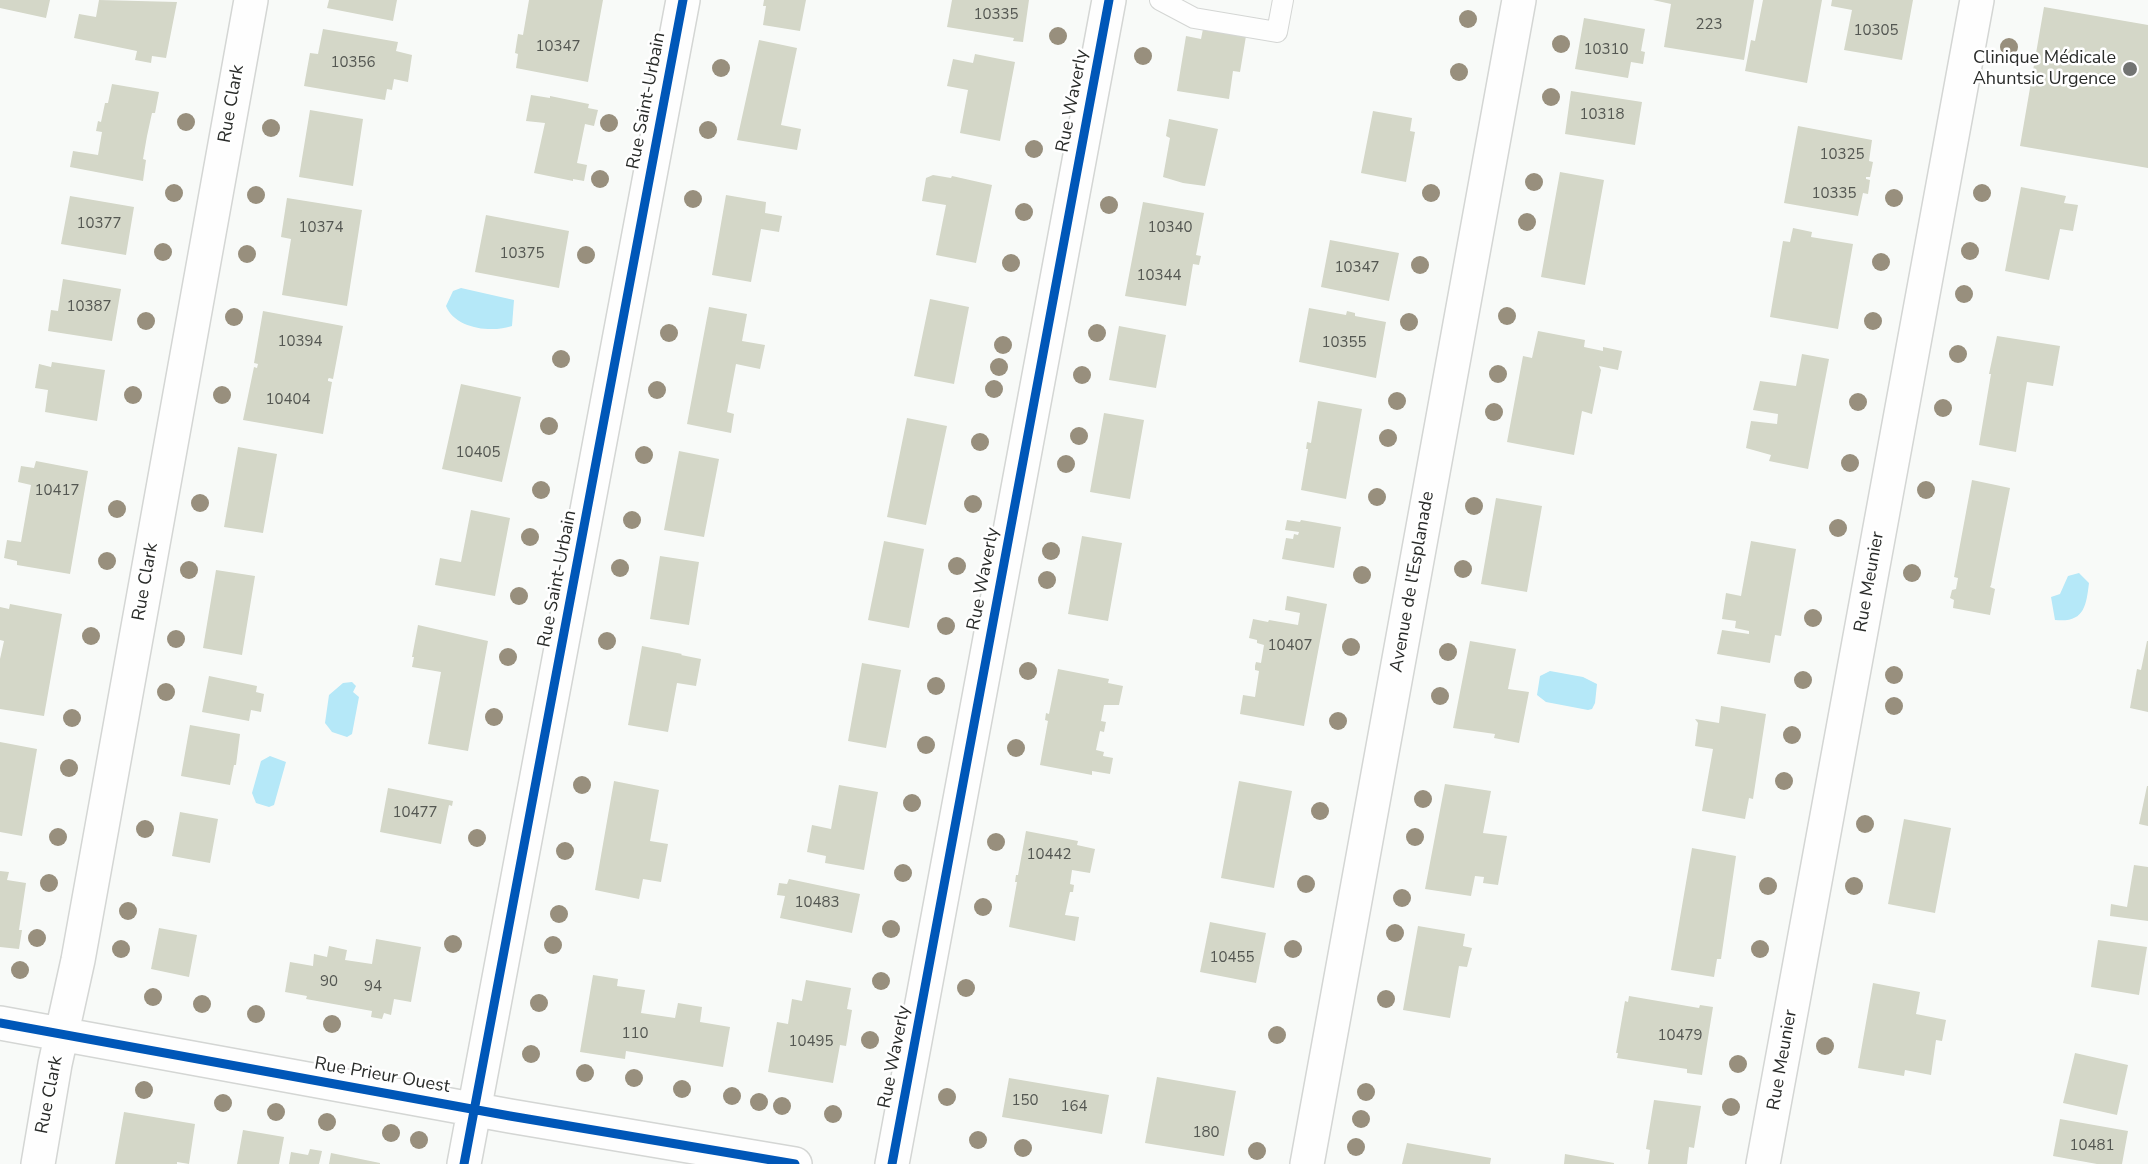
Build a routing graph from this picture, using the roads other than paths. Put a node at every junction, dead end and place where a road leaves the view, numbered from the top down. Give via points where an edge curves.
1 (251, 0) edge
2 (683, 0) edge
3 (1109, 0) edge
4 (1160, 0) edge
5 (1164, 0) edge
6 (1283, 0) edge
7 (1520, 0) edge
8 (1977, 0) edge
9 (0, 1023) edge
10 (62, 1035) junction
11 (474, 1109) junction
12 (38, 1164) edge
13 (464, 1164) edge
14 (795, 1164) edge
15 (892, 1164) edge
16 (1306, 1164) edge
17 (1764, 1164) edge

1 - 10 street, Rue Clark
2 - 11 street, Rue Saint-Urbain
3 - 15 street, Rue Waverly
4 - 5 lane
5 - 6 lane via 1194,18 1277,32
7 - 16 street, Avenue de l'Esplanade
8 - 17 street, Rue Meunier
9 - 10 street, Rue Prieur Ouest
10 - 11 street, Rue Prieur Ouest
10 - 12 street, Rue Clark
11 - 13 street, Rue Saint-Urbain
11 - 14 street, Rue Prieur Ouest

